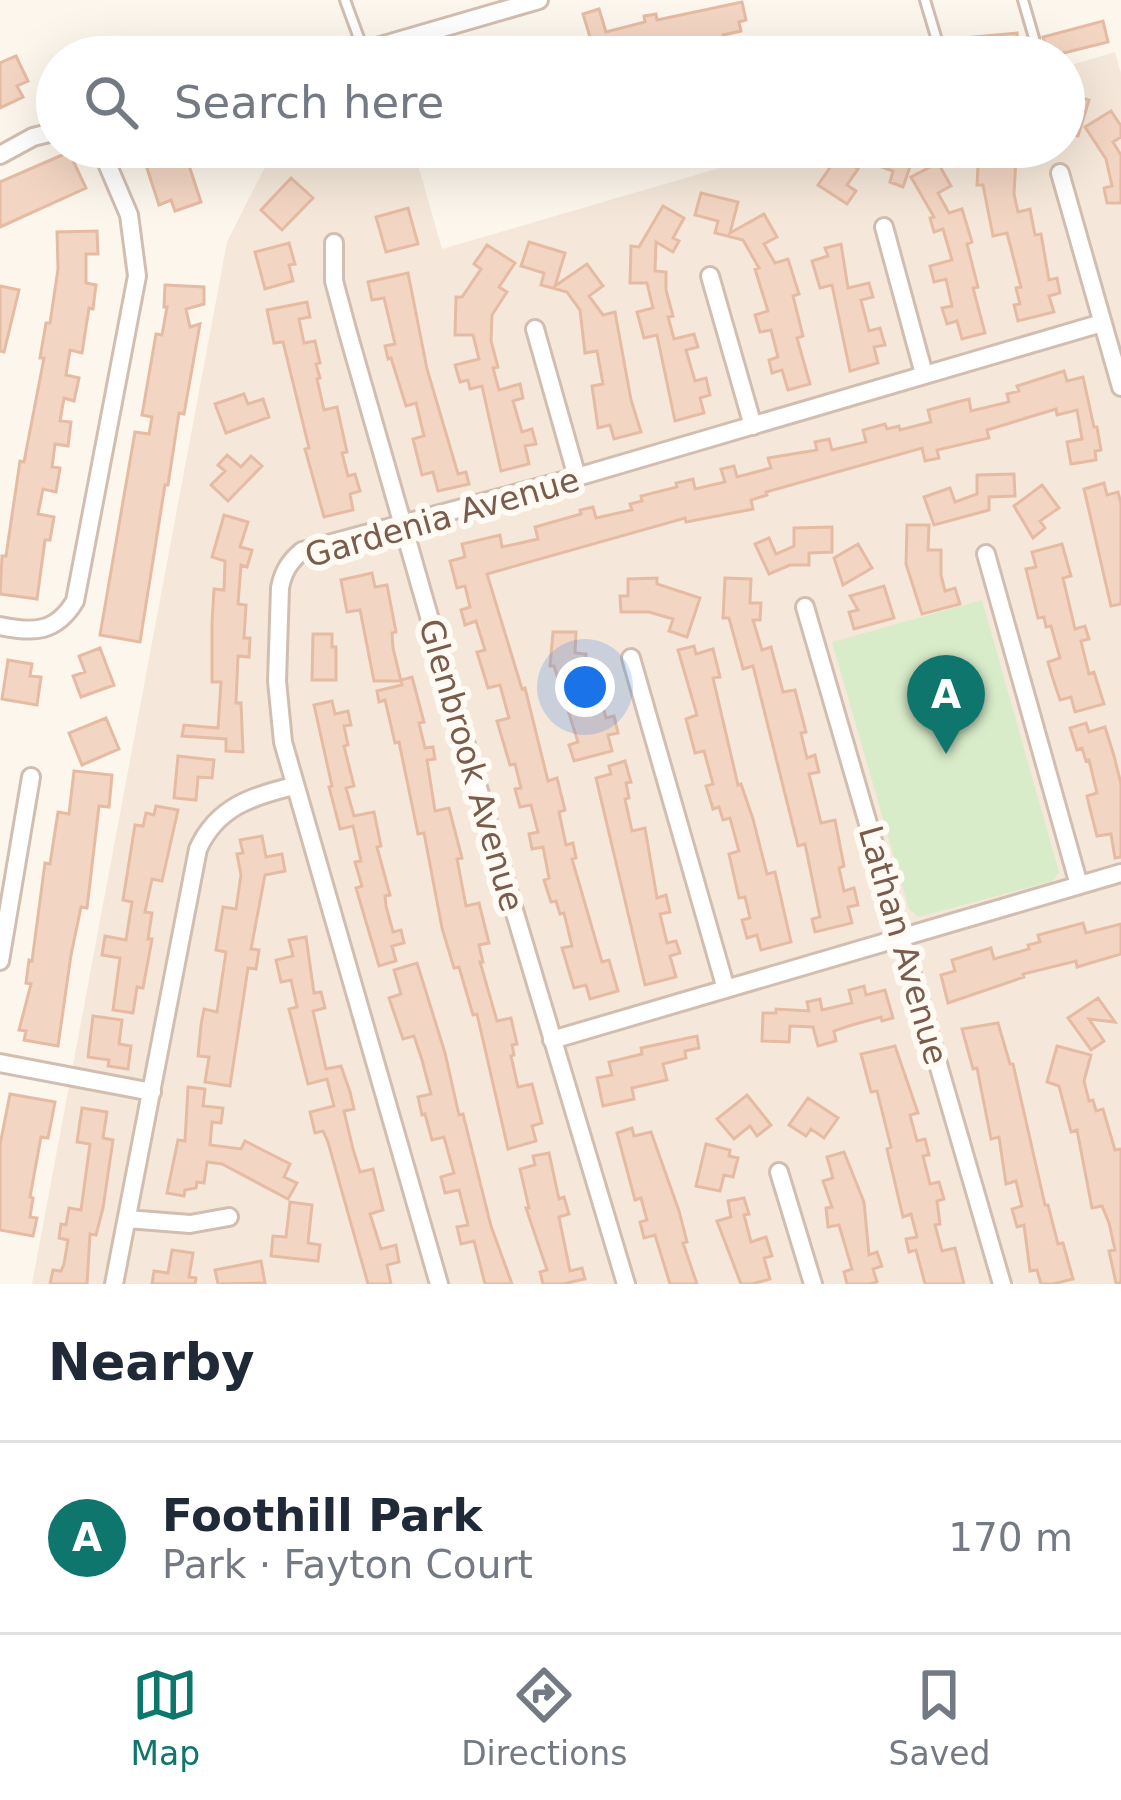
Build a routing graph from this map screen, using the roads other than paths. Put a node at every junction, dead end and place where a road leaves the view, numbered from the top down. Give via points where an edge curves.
1 (345, 0) edge
2 (539, 0) edge
3 (925, 0) edge
4 (1024, 0) edge
5 (358, 36) edge
6 (415, 36) edge
7 (936, 36) edge
8 (1033, 36) edge
9 (36, 136) edge
10 (0, 155) edge
11 (109, 168) edge
12 (1060, 172) dead end
13 (884, 227) dead end
14 (334, 243) dead end
15 (710, 276) dead end
16 (1102, 322) junction
17 (535, 328) dead end
18 (924, 374) junction
19 (1121, 387) edge
20 (752, 426) junction
21 (577, 477) junction
22 (403, 526) junction
23 (986, 554) dead end
24 (805, 607) dead end
25 (0, 626) edge
26 (631, 658) dead end
27 (31, 777) dead end
28 (294, 786) junction
29 (1121, 873) edge
30 (1078, 885) junction
31 (901, 939) junction
32 (0, 961) edge
33 (726, 989) junction
34 (551, 1040) junction
35 (0, 1063) edge
36 (152, 1091) junction
37 (779, 1172) dead end
38 (229, 1217) dead end
39 (127, 1219) junction
40 (114, 1284) edge
41 (439, 1284) edge
42 (626, 1284) edge
43 (812, 1284) edge
44 (1002, 1284) edge

1 - 5 lane
2 - 6 street
3 - 7 lane
4 - 8 lane
9 - 10 street
11 - 25 street via 129,215 137,276 75,602 38,631
12 - 16 street
13 - 18 street
14 - 22 street, Glenbrook Avenue via 339,299
15 - 20 street
16 - 18 street, Gardenia Avenue
16 - 19 street
17 - 21 street
18 - 20 street, Gardenia Avenue
20 - 21 street, Gardenia Avenue
21 - 22 street, Gardenia Avenue
22 - 28 street, Gardenia Avenue via 302,551 283,574 279,709
22 - 34 street, Glenbrook Avenue
23 - 30 street
24 - 31 street, Lathan Avenue
26 - 33 street
27 - 32 street
28 - 36 street via 232,806 205,834
28 - 41 street, Gardenia Avenue
29 - 30 street
30 - 31 street
31 - 33 street
31 - 44 street, Lathan Avenue
33 - 34 street
34 - 42 street, Glenbrook Avenue
35 - 36 street
36 - 39 street
37 - 43 street
38 - 39 street via 190,1224
39 - 40 street

